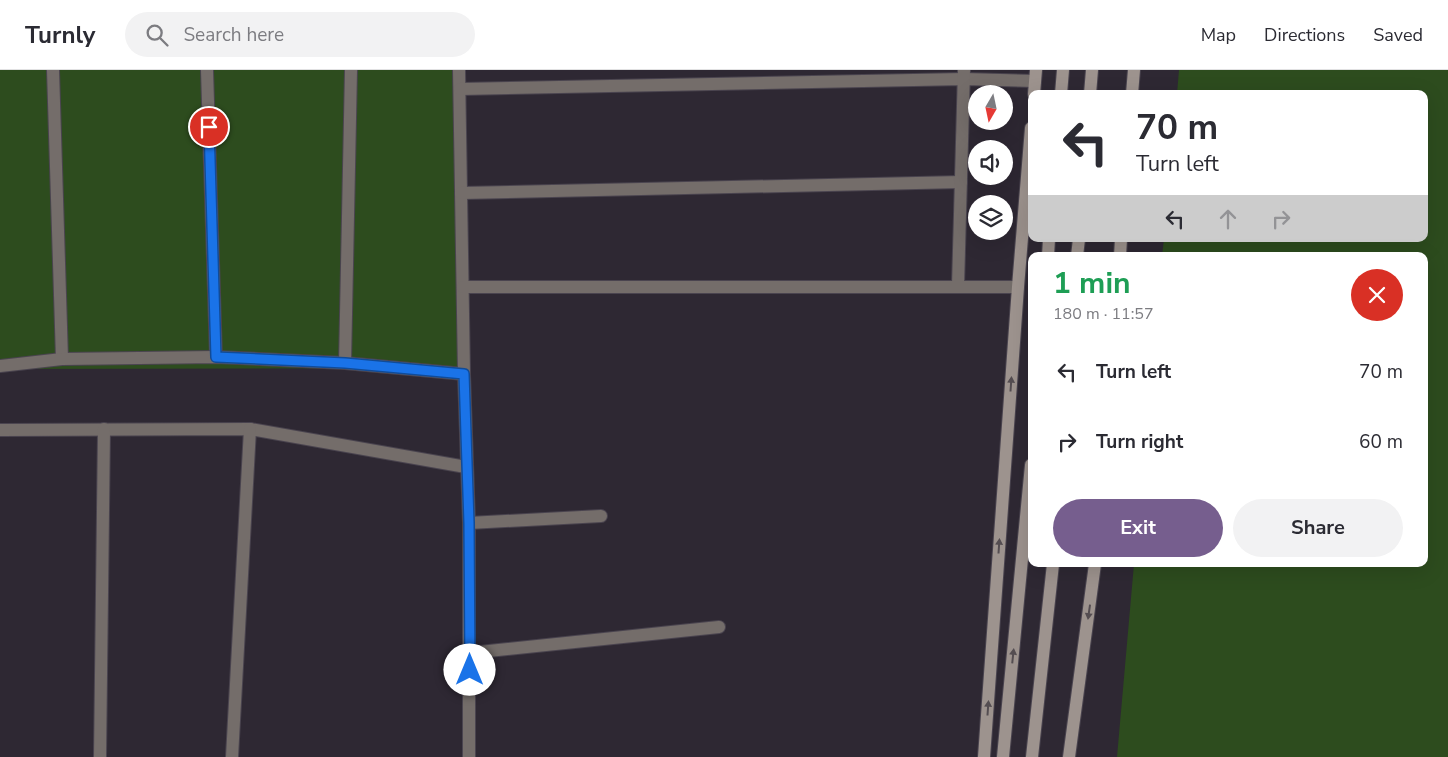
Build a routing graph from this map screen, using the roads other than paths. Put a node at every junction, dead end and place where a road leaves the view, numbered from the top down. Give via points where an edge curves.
1 (53, 70) edge
2 (207, 70) edge
3 (351, 70) edge
4 (460, 70) edge
5 (1063, 70) edge
6 (1092, 70) edge
7 (1134, 70) edge
8 (964, 75) edge
9 (1035, 82) edge
10 (460, 89) junction
11 (1061, 90) edge
12 (1090, 90) edge
13 (1132, 90) edge
14 (1028, 165) edge
15 (961, 182) junction
16 (461, 192) junction
17 (958, 286) junction
18 (463, 287) junction
19 (1018, 287) junction
20 (216, 357) junction
21 (62, 359) junction
22 (345, 363) junction
23 (0, 366) edge
24 (464, 374) junction
25 (250, 429) junction
26 (0, 430) edge
27 (104, 430) junction
28 (466, 467) junction
29 (1028, 496) edge
30 (601, 516) dead end
31 (469, 523) junction
32 (1053, 567) edge
33 (1095, 567) edge
34 (719, 627) dead end
35 (470, 653) junction
36 (100, 757) edge
37 (232, 757) edge
38 (469, 757) edge
39 (984, 757) edge
40 (1003, 757) edge
41 (1032, 757) edge
42 (1069, 757) edge

1 - 21 street
2 - 20 street
3 - 22 street
4 - 10 street
5 - 11 main road
6 - 12 main road
7 - 13 main road
8 - 9 street
8 - 10 street
8 - 15 street
10 - 16 street
14 - 19 main road
15 - 16 street
15 - 17 street
16 - 18 street
17 - 18 street
17 - 19 street
18 - 24 street
39 -> 19 main road
20 - 21 street
20 - 22 street
21 - 23 street
22 - 24 street
24 - 28 street
25 - 27 street
25 - 28 street
25 - 37 street
26 - 27 street
27 - 36 street
28 - 31 street
40 -> 29 main road
30 - 31 street
31 - 35 street
32 - 41 main road
33 -> 42 main road
34 - 35 street
35 - 38 street

